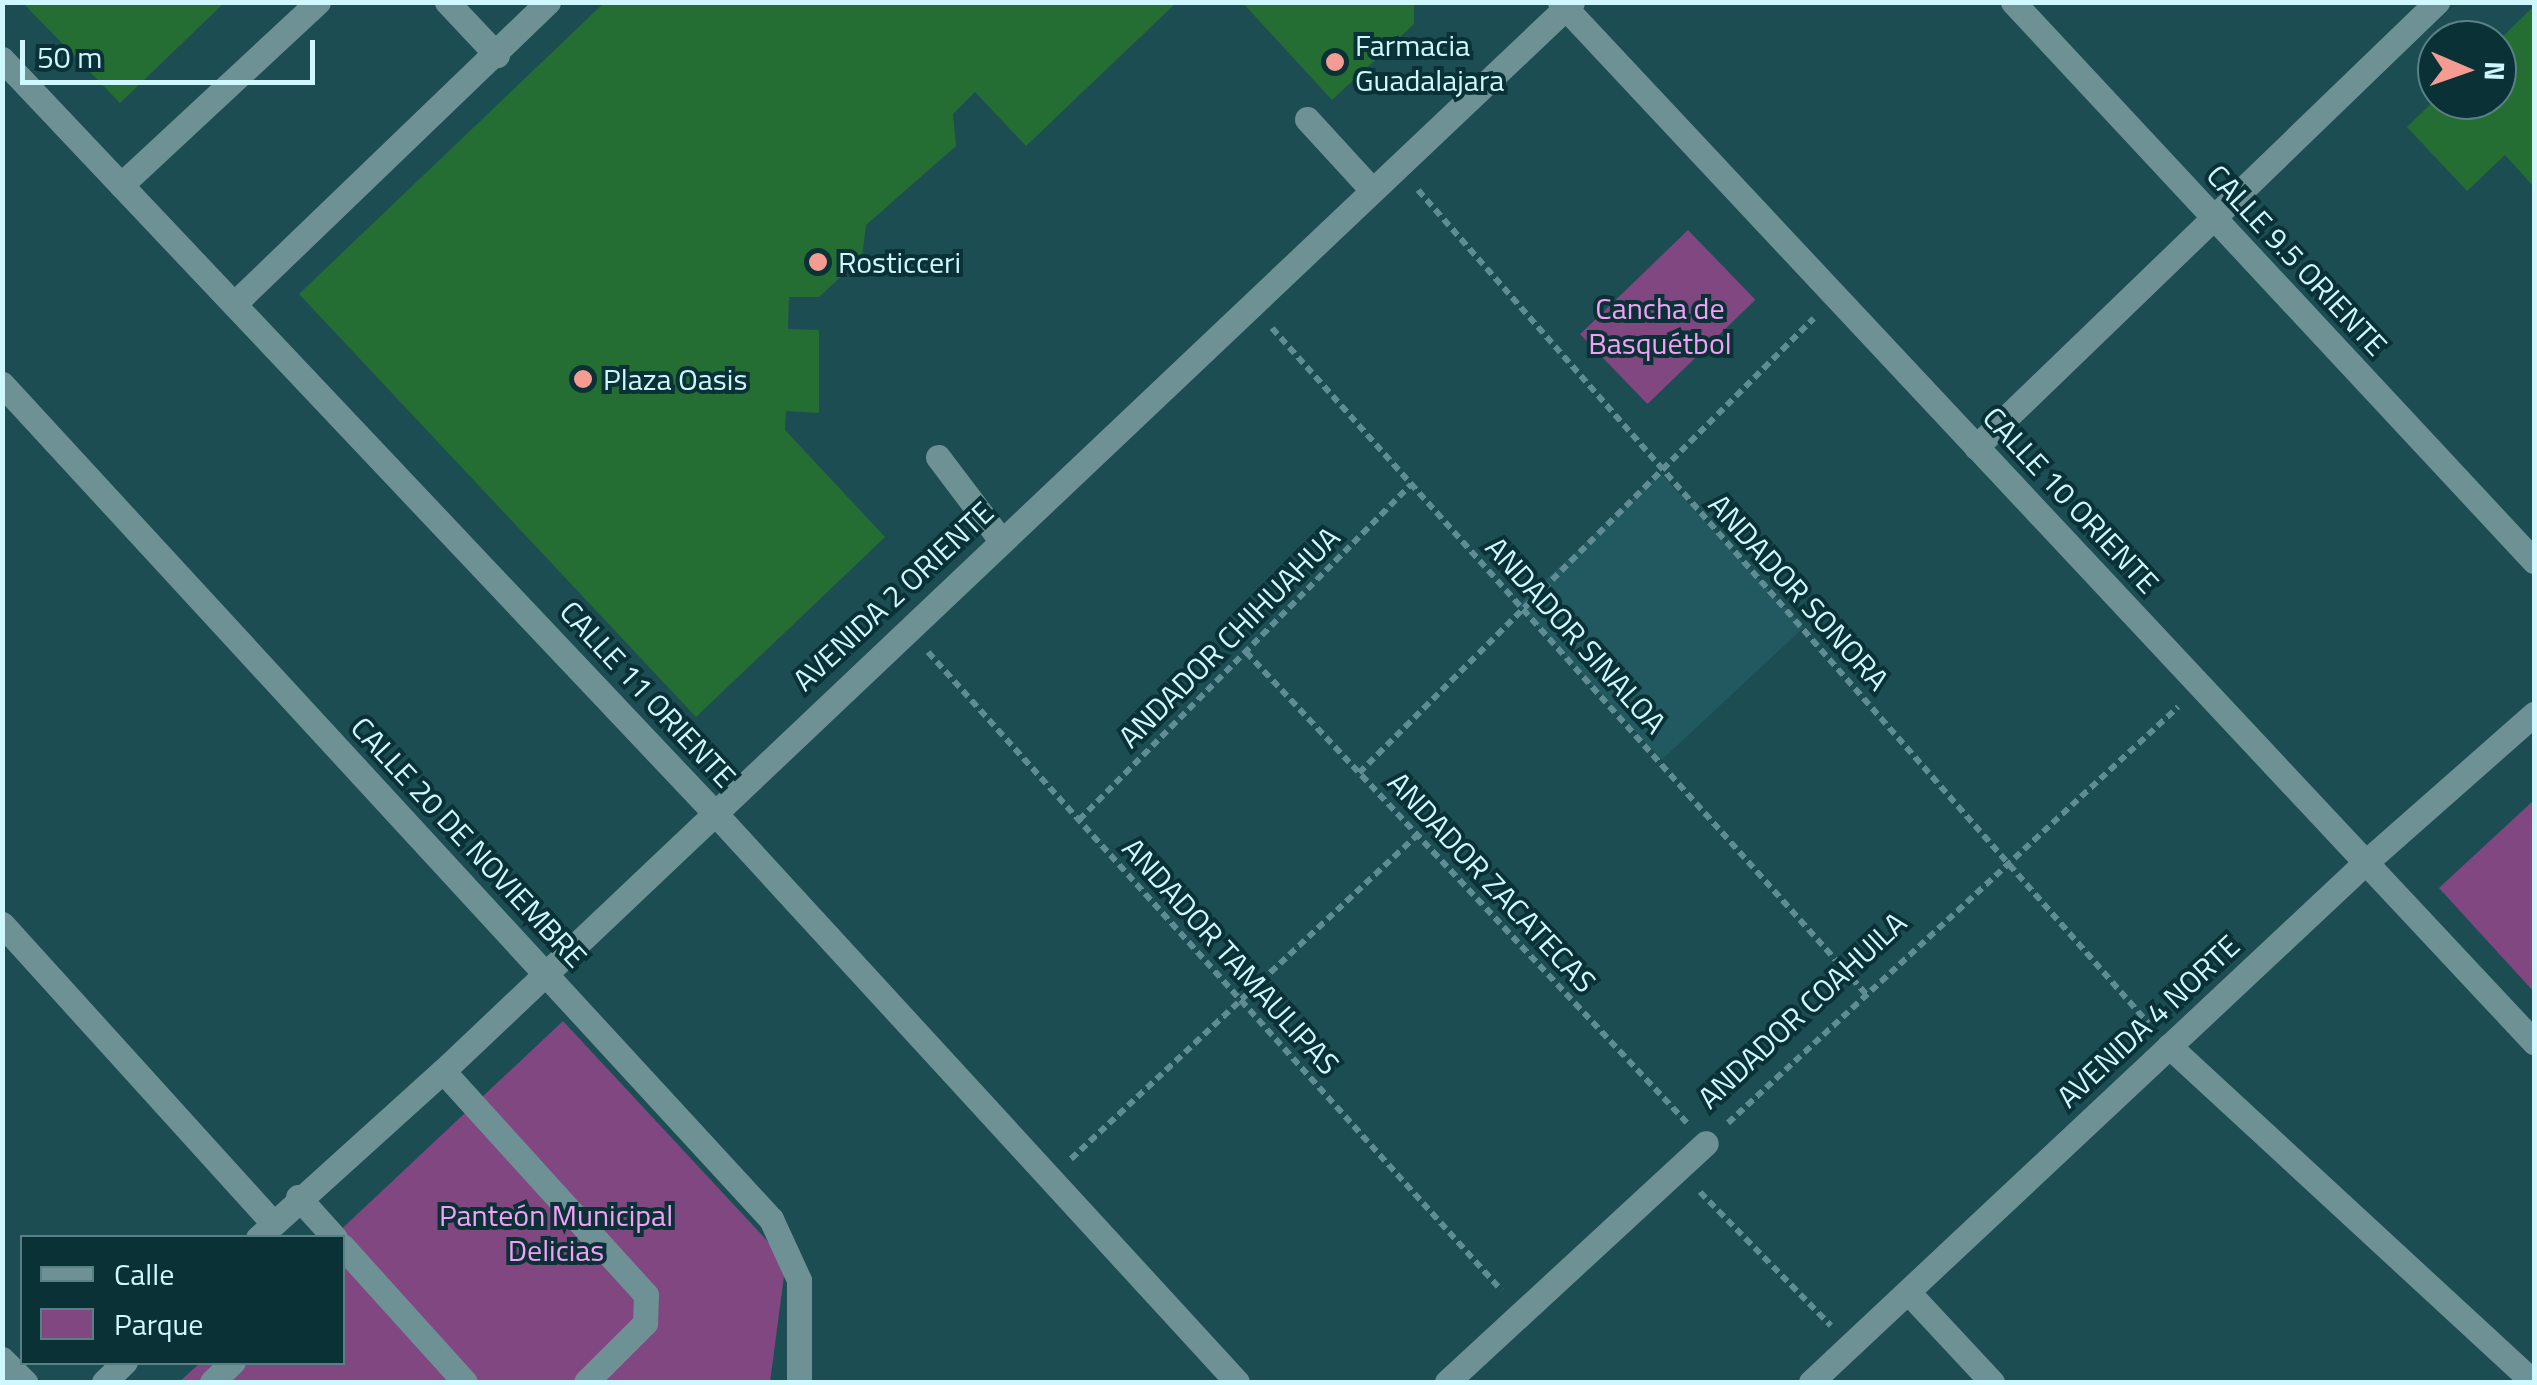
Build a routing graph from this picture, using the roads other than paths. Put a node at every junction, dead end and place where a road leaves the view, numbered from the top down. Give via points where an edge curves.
1 (318, 2) edge
2 (448, 2) edge
3 (548, 2) edge
4 (2013, 2) edge
5 (2438, 2) edge
6 (1566, 4) edge
7 (497, 55) junction
8 (2, 59) edge
9 (1307, 119) dead end
10 (121, 185) junction
11 (1372, 190) junction
12 (2213, 218) junction
13 (234, 304) junction
14 (2, 384) edge
15 (1976, 447) junction
16 (938, 457) dead end
17 (1000, 540) junction
18 (2534, 561) edge
19 (2534, 714) edge
20 (712, 810) junction
21 (2366, 862) junction
22 (2, 924) edge
23 (542, 970) junction
24 (2534, 1042) edge
25 (2169, 1046) junction
26 (443, 1070) junction
27 (1706, 1143) road end
28 (298, 1196) junction
29 (265, 1230) edge
30 (330, 1235) edge
31 (345, 1252) edge
32 (1908, 1292) junction
33 (2, 1359) edge
34 (231, 1365) edge
35 (25, 1382) edge
36 (212, 1382) edge
37 (466, 1382) edge
38 (586, 1382) edge
39 (798, 1382) edge
40 (1237, 1382) edge
41 (1447, 1382) edge
42 (1811, 1382) edge
43 (1992, 1382) edge
44 (2533, 1382) edge

1 - 10 street
2 - 7 street
3 - 7 street
4 - 12 street, CALLE 9.5 ORIENTE
5 - 12 street
6 - 11 street, AVENIDA 2 ORIENTE
6 - 15 street, CALLE 10 ORIENTE
7 - 13 street
8 - 10 street, CALLE 11 ORIENTE
9 - 11 street
10 - 13 street, CALLE 11 ORIENTE
11 - 17 street, AVENIDA 2 ORIENTE
12 - 15 street
12 - 18 street, CALLE 9.5 ORIENTE
13 - 20 street, CALLE 11 ORIENTE
14 - 23 street, CALLE 20 DE NOVIEMBRE
15 - 21 street, CALLE 10 ORIENTE
16 - 17 street
17 - 20 street, AVENIDA 2 ORIENTE
19 - 21 street, AVENIDA 4 NORTE
20 - 23 street, AVENIDA 2 ORIENTE
20 - 40 street, CALLE 11 ORIENTE
21 - 24 street, CALLE 10 ORIENTE
21 - 25 street, AVENIDA 4 NORTE
22 - 29 street
23 - 26 street, AVENIDA 2 ORIENTE
23 - 39 street, CALLE 20 DE NOVIEMBRE via 751,1194 791,1252 799,1280
25 - 32 street, AVENIDA 4 NORTE
25 - 44 street
26 - 28 street, AVENIDA 2 ORIENTE
26 - 38 street via 646,1295 646,1323
27 - 41 street, ANDADOR COAHUILA
28 - 29 street, AVENIDA 2 ORIENTE
28 - 30 street
31 - 37 street
32 - 42 street, AVENIDA 4 NORTE
32 - 43 street
33 - 35 street
34 - 36 street

